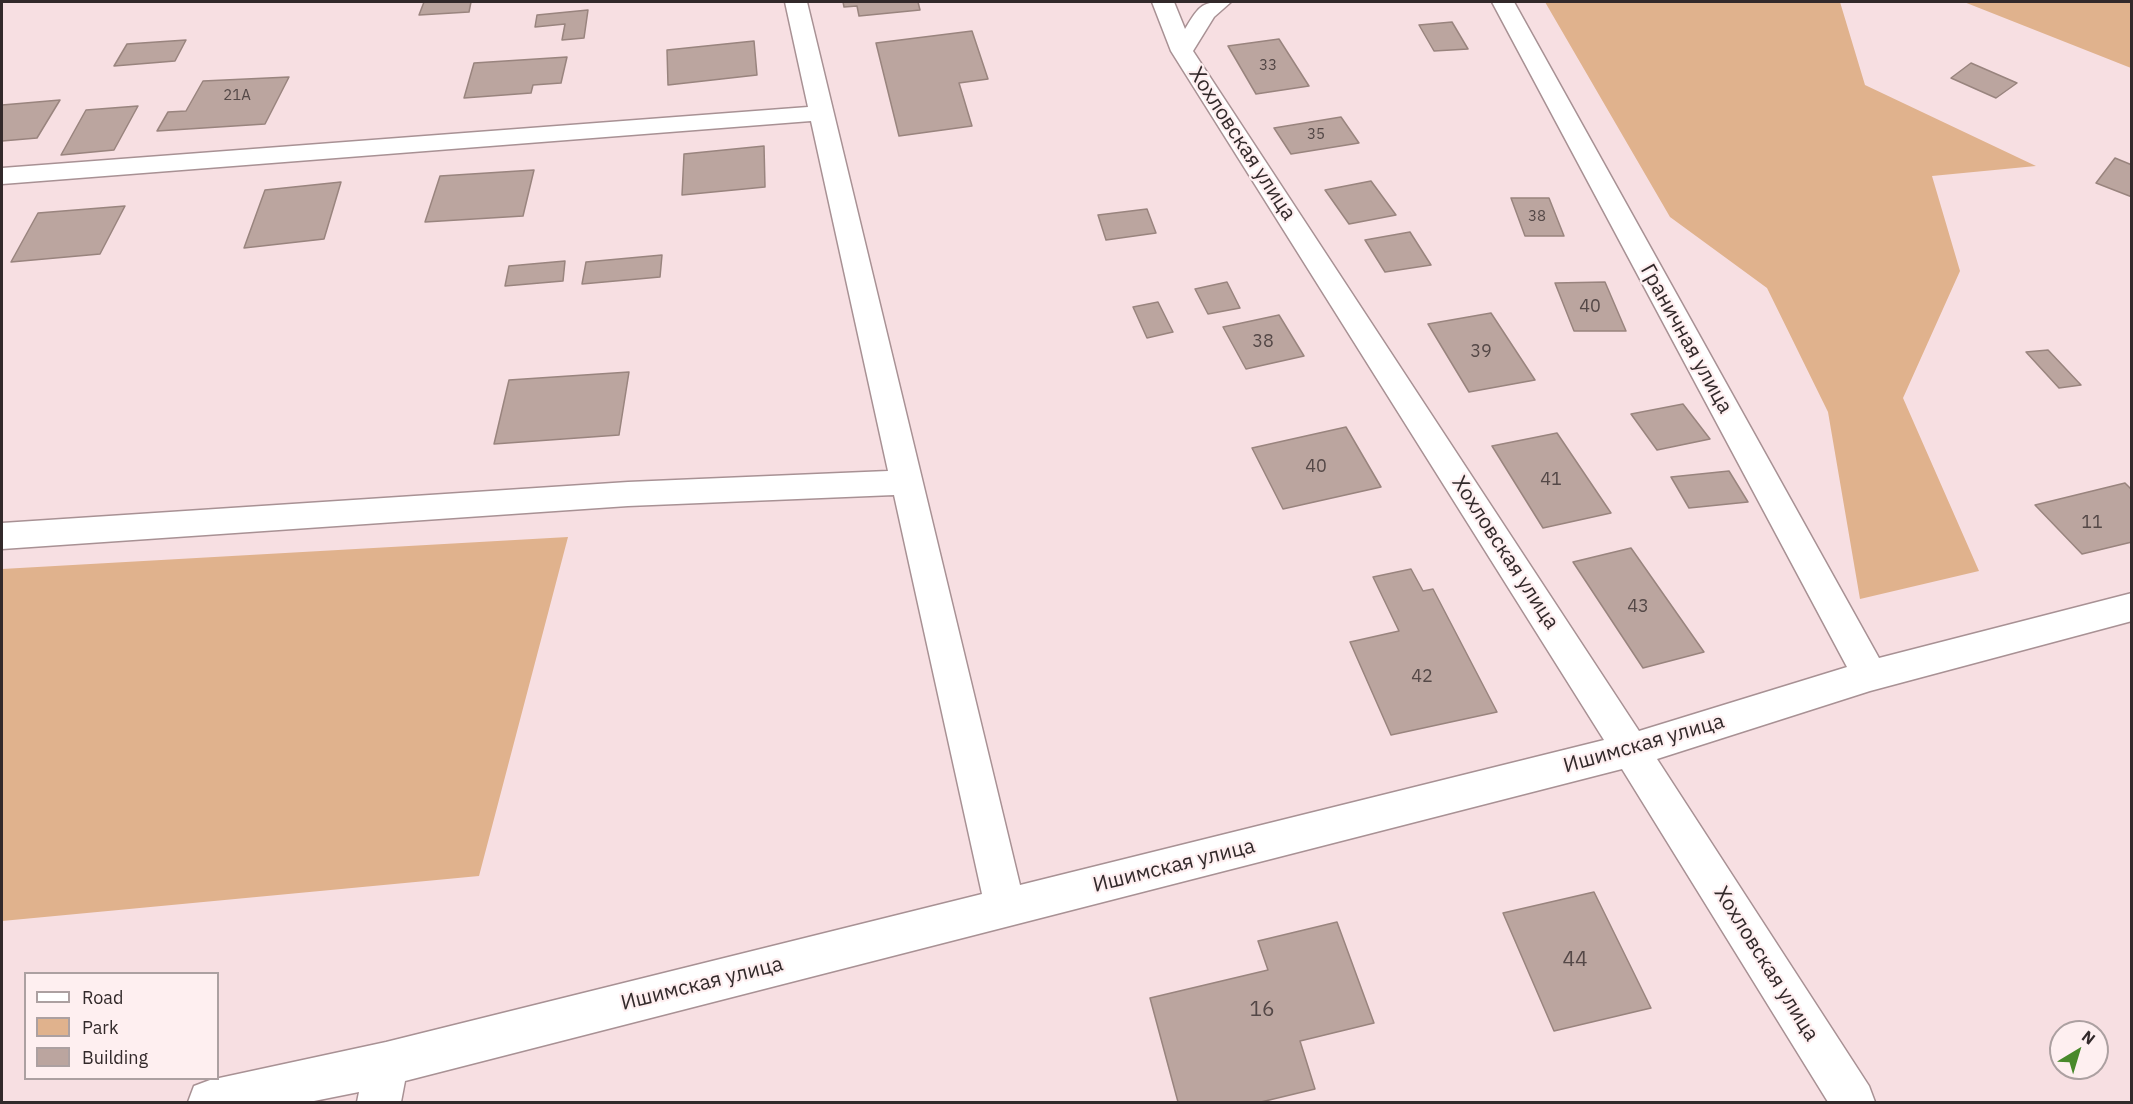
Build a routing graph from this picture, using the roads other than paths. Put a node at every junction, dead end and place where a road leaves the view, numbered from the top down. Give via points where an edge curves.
1 (796, 2) edge
2 (1163, 2) edge
3 (1220, 2) edge
4 (1503, 2) edge
5 (1182, 51) junction
6 (822, 113) junction
7 (2, 176) edge
8 (908, 482) junction
9 (2, 536) edge
10 (2132, 608) edge
11 (1870, 676) junction
12 (1631, 750) junction
13 (1005, 908) junction
14 (382, 1083) edge
15 (210, 1102) edge
16 (1853, 1102) edge

1 - 6 street
2 - 5 street, Хохловская улица
3 - 5 street via 1206,13
4 - 11 street, Граничная улица
5 - 12 street, Хохловская улица
6 - 7 street
6 - 8 street
8 - 9 street via 628,494
8 - 13 street
10 - 11 street, Ишимская улица
11 - 12 street, Ишимская улица
12 - 13 street, Ишимская улица
12 - 16 street, Хохловская улица
13 - 14 street, Ишимская улица
14 - 15 street, Ишимская улица

